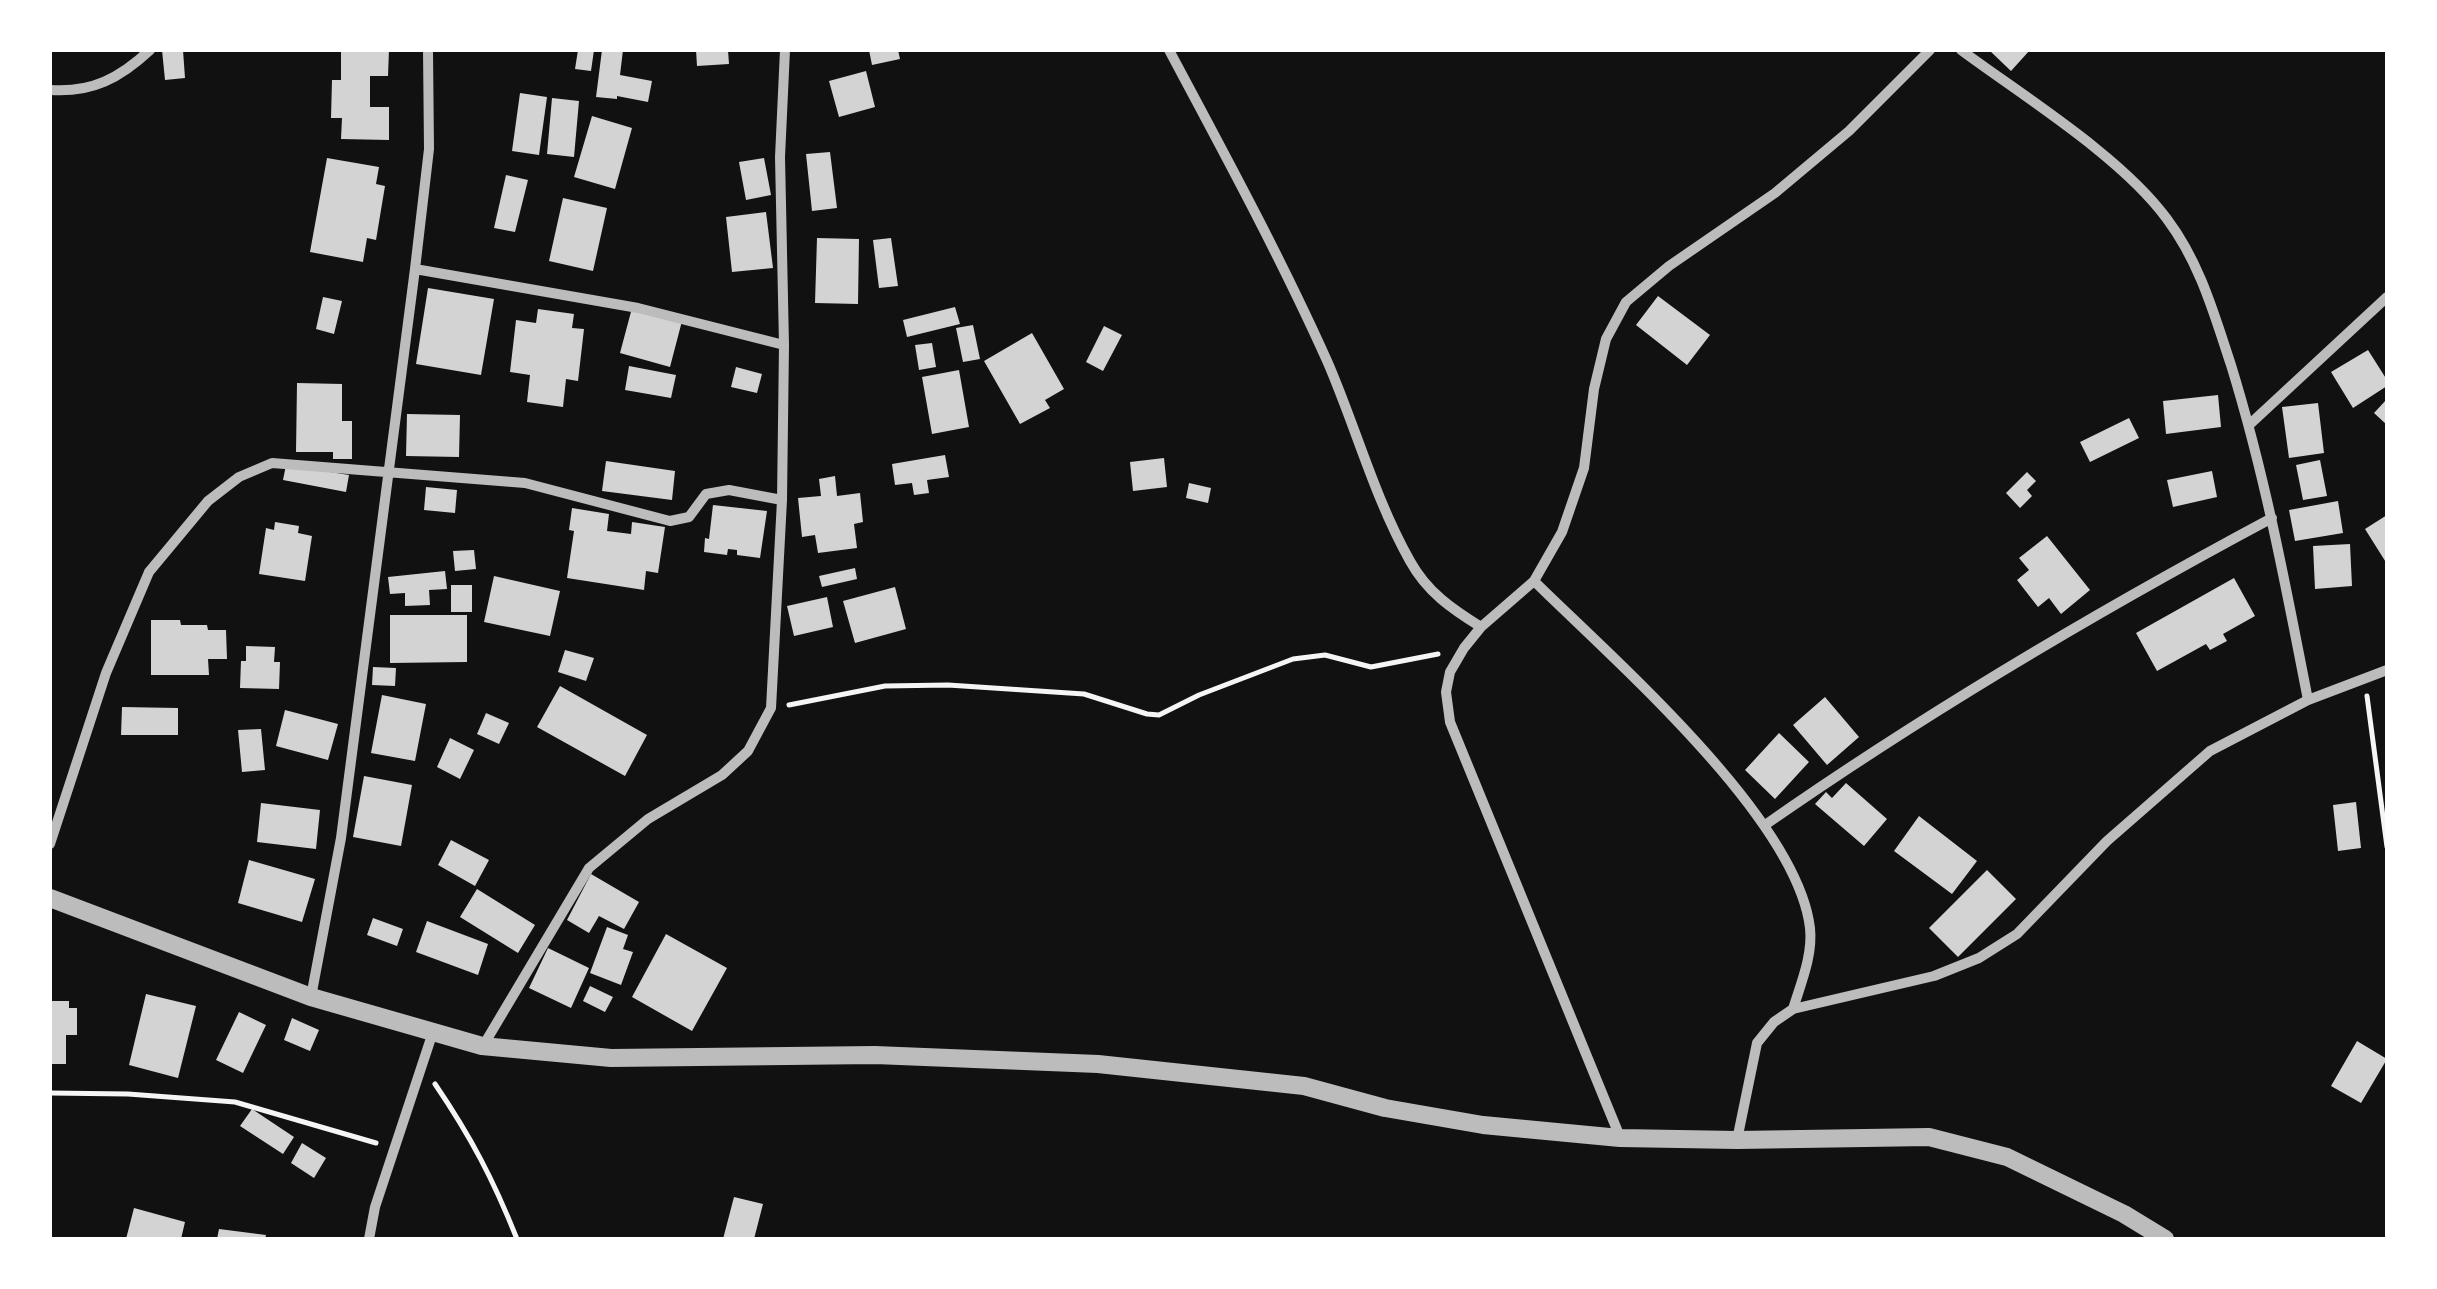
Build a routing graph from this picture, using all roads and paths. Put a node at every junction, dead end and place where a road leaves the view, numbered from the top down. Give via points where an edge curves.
1 (150, 50) edge
2 (428, 50) edge
3 (785, 50) edge
4 (1169, 50) edge
5 (1930, 50) edge
6 (1961, 50) edge
7 (50, 90) edge
8 (416, 269) junction
9 (2387, 297) edge
10 (784, 346) junction
11 (2249, 424) junction
12 (387, 473) junction
13 (782, 500) junction
14 (2272, 518) junction
15 (1534, 581) junction
16 (1481, 627) junction
17 (1464, 648) junction
18 (2387, 670) edge
19 (2364, 678) junction
20 (2308, 700) junction
21 (771, 708) junction
22 (1765, 825) junction
23 (50, 844) edge
24 (2387, 847) edge
25 (50, 898) edge
26 (311, 997) junction
27 (1793, 1009) junction
28 (433, 1032) junction
29 (482, 1046) junction
30 (422, 1065) junction
31 (50, 1093) edge
32 (1620, 1138) junction
33 (1737, 1140) junction
34 (393, 1148) junction
35 (369, 1239) edge
36 (516, 1239) edge
37 (2165, 1239) edge

1 - 7 street via 103,84
2 - 8 street via 429,149
3 - 10 street
4 - 16 street via 1304,311 1410,562 1446,606
5 - 15 street via 1775,193 1626,302 1606,339 1584,468 1562,532
6 - 11 street via 2112,162 2167,218 2204,281
8 - 10 street via 638,308
8 - 12 street
9 - 11 street
10 - 13 street
11 - 14 street
12 - 13 street via 525,484 670,521 689,516 706,494 729,490
12 - 23 street via 272,462 208,500 148,572 106,673
12 - 26 street via 341,838
13 - 21 street
14 - 20 street
14 - 22 street via 1871,751
15 - 16 street
15 - 22 street via 1676,720
16 - 17 street
17 - 21 path via 1371,667 1311,655 1158,715 1084,694 948,685 884,686
17 - 32 street via 1446,692 1450,722
18 - 19 street
19 - 20 street
19 - 24 path
20 - 27 street via 2210,751 2107,841 2017,934 1979,958 1934,976
21 - 29 street via 748,751 722,774 648,819 589,868
22 - 27 street via 1800,886 1811,930
25 - 26 street
26 - 28 street
27 - 33 street via 1757,1043
28 - 29 street
28 - 30 street
29 - 32 street via 611,1058 876,1055 1098,1064 1304,1086 1484,1125
30 - 34 street
30 - 36 path via 468,1131
31 - 34 path via 235,1102
32 - 33 street
33 - 37 street via 1930,1136 2008,1157
34 - 35 street

